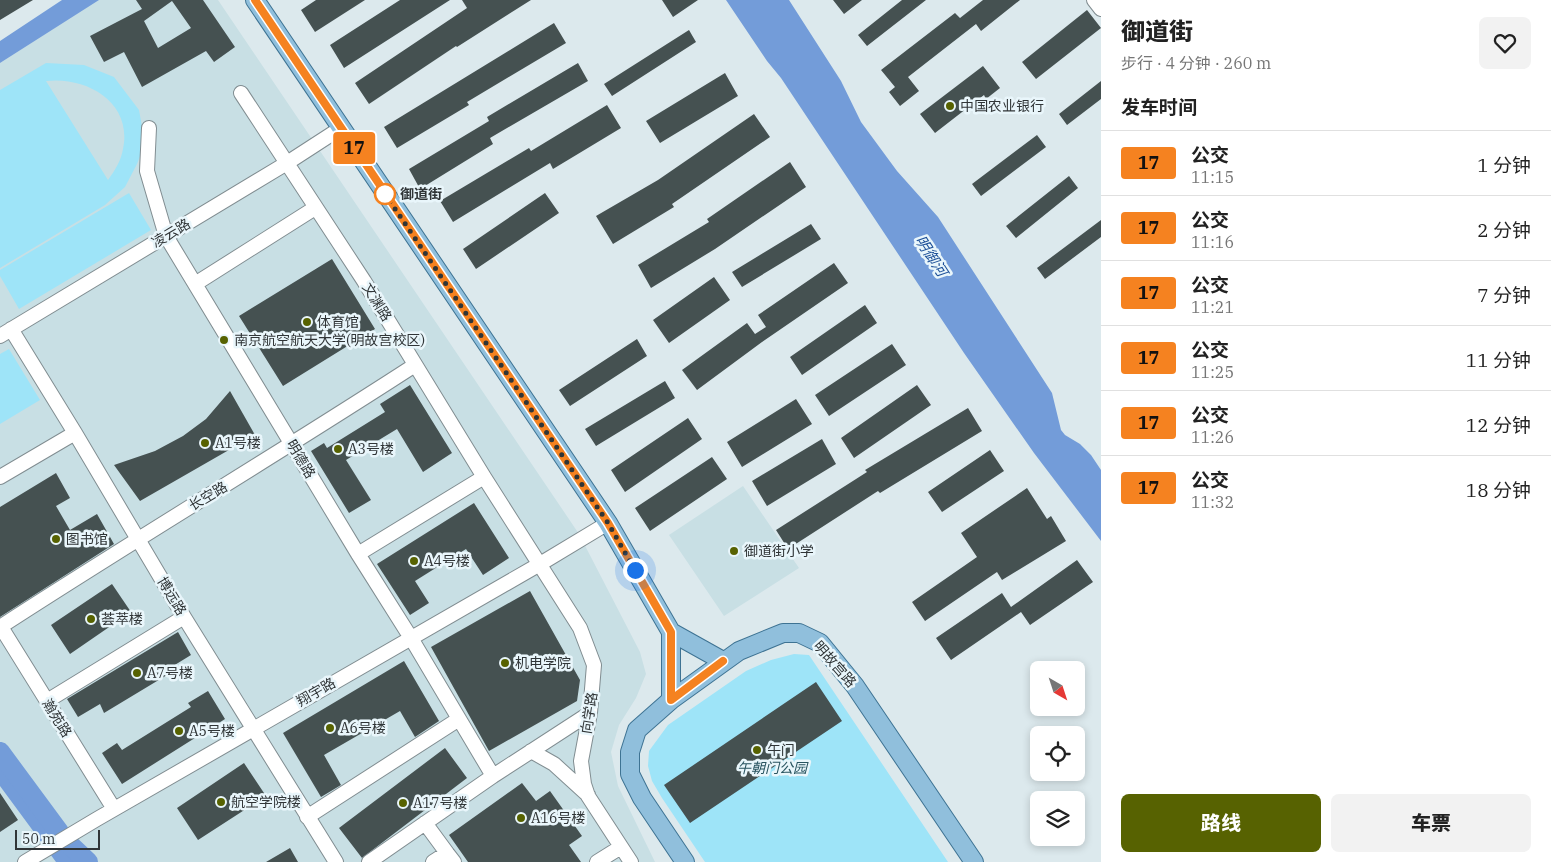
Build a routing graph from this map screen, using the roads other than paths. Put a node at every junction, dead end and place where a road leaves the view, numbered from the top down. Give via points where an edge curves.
1 (255, 0) edge
2 (1094, 0) edge
3 (1101, 9) edge
4 (241, 93) dead end
5 (149, 128) dead end
6 (341, 128) junction
7 (287, 163) junction
8 (315, 208) junction
9 (166, 236) junction
10 (195, 284) junction
11 (5, 332) edge
12 (415, 365) junction
13 (75, 433) junction
14 (292, 445) junction
15 (0, 477) edge
16 (484, 477) junction
17 (608, 523) junction
18 (138, 539) junction
19 (358, 554) junction
20 (540, 564) junction
21 (184, 617) junction
22 (0, 627) edge
23 (671, 632) junction
24 (411, 638) junction
25 (723, 661) junction
26 (671, 700) junction
27 (47, 701) junction
28 (590, 712) junction
29 (459, 719) junction
30 (254, 728) junction
31 (531, 751) junction
32 (493, 776) junction
33 (588, 796) junction
34 (114, 809) junction
35 (307, 817) junction
36 (425, 823) junction
37 (621, 847) junction
38 (450, 857) edge
39 (25, 862) edge
40 (336, 862) edge
41 (369, 862) edge
42 (433, 862) edge
43 (597, 862) edge
44 (631, 862) edge
45 (685, 862) edge
46 (974, 862) edge

1 - 6 main road
2 - 3 street
4 - 7 street, 文渊路
5 - 9 street, 明德路 via 147,171
6 - 7 street, 凌云路
6 - 17 main road
7 - 8 street, 文渊路
7 - 9 street, 凌云路
8 - 10 street
8 - 12 street, 文渊路
9 - 10 street, 明德路
9 - 11 street, 凌云路
10 - 14 street, 明德路
11 - 13 street, 博远路
12 - 14 street, 长空路
12 - 16 street, 文渊路
13 - 15 street
13 - 18 street, 博远路
14 - 18 street, 长空路
14 - 19 street, 明德路
16 - 19 street
16 - 20 street, 文渊路
17 - 20 street, 翔宇路
17 - 23 main road
18 - 21 street, 博远路
18 - 22 street, 长空路
19 - 24 street, 明德路
20 - 24 street, 翔宇路
20 - 28 street, 向学路 via 580,628 594,664
21 - 27 street
21 - 30 street, 博远路
22 - 27 street, 瀚苑路
23 - 25 main road
23 - 26 main road
24 - 29 street, 明德路
24 - 30 street, 翔宇路
25 - 26 main road, 明故宫路
25 - 46 main road, 明故宫路 via 755,643 783,633 799,633 820,643 855,686
26 - 45 main road, 明故宫路 via 637,730 630,752 630,774 642,798
27 - 34 street, 瀚苑路
28 - 31 street
28 - 33 street, 向学路 via 581,762
29 - 32 street, 明德路
29 - 35 street
30 - 34 street, 翔宇路
30 - 35 street, 博远路
31 - 32 street
31 - 33 street via 554,764
32 - 36 street
33 - 37 street, 向学路
34 - 39 street, 翔宇路
35 - 40 street, 博远路
36 - 38 street
36 - 41 street
37 - 43 street
37 - 44 street, 向学路
38 - 42 street

